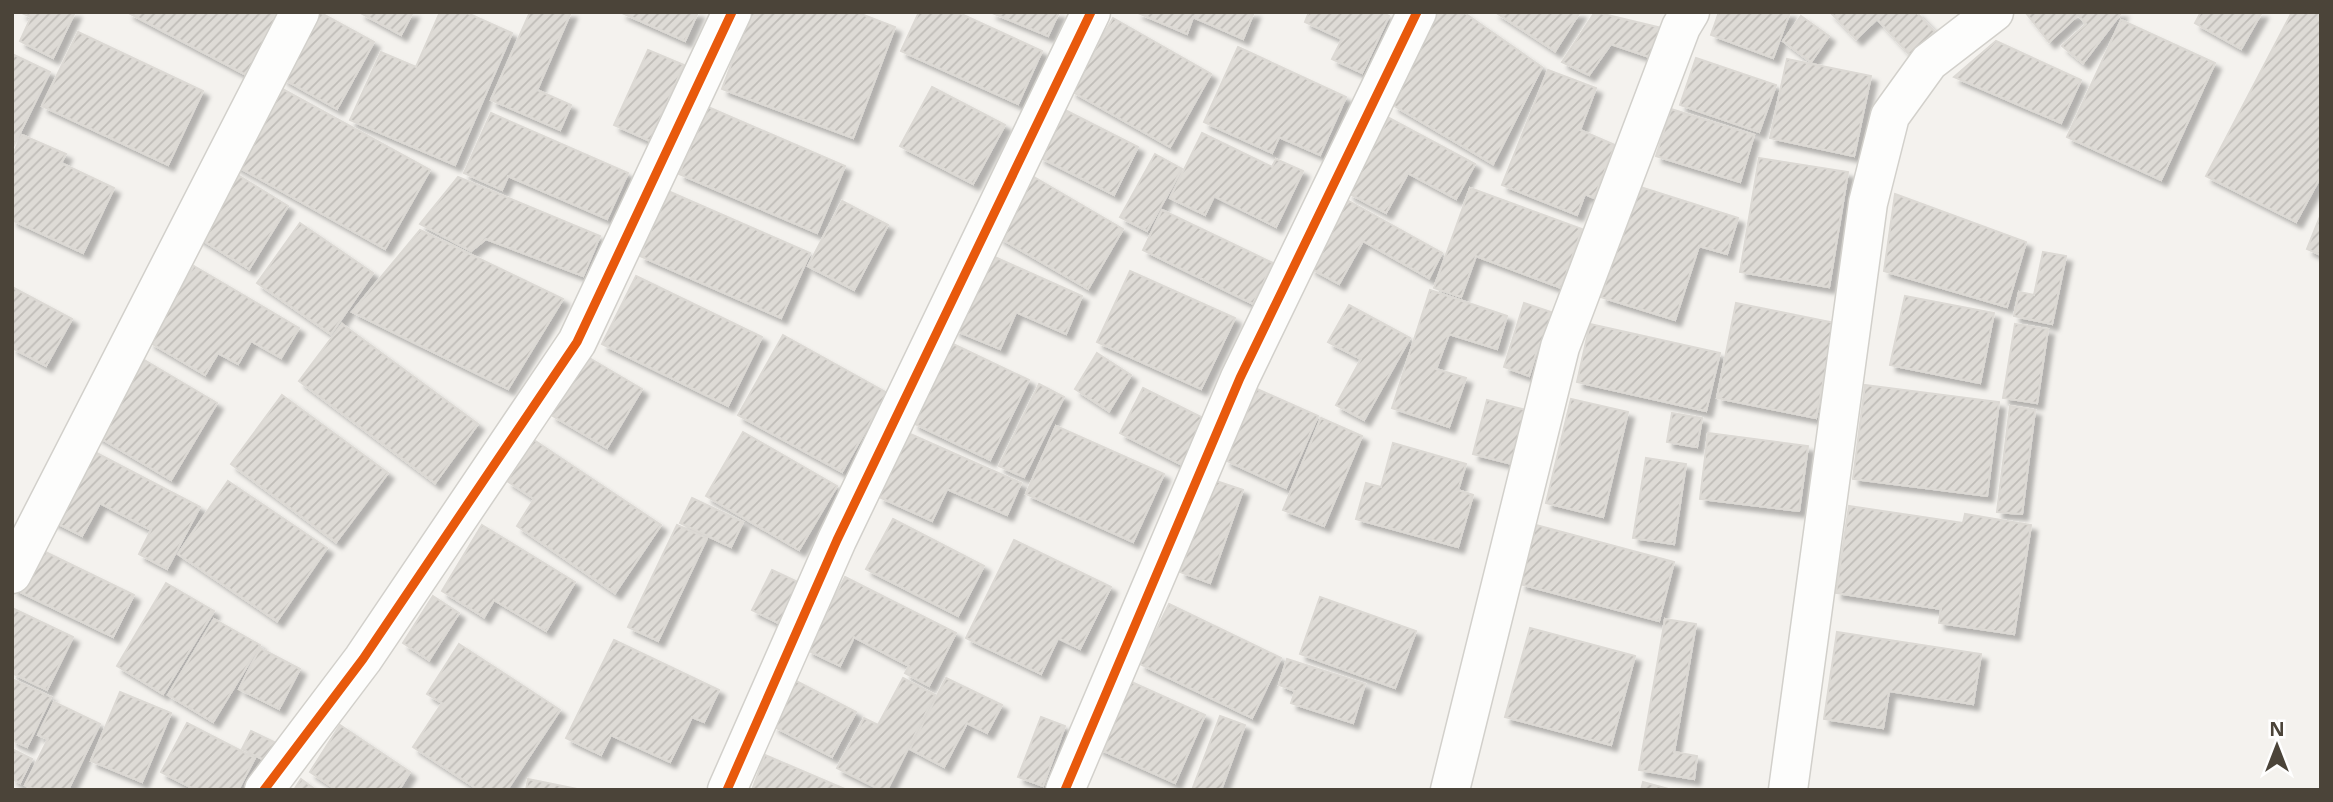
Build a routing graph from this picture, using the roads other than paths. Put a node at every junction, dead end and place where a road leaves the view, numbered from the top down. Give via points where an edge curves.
1 (300, 12) edge
2 (732, 12) edge
3 (1091, 12) edge
4 (1417, 12) edge
5 (1690, 12) edge
6 (1994, 12) edge
7 (12, 574) edge
8 (264, 790) edge
9 (727, 790) edge
10 (1065, 790) edge
11 (1450, 790) edge
12 (1788, 790) edge

1 - 7 street
2 - 8 street via 577,342 363,659
3 - 9 street via 837,540
4 - 10 street via 1240,378
5 - 11 street via 1560,347
6 - 12 street via 1929,62 1890,116 1868,203

